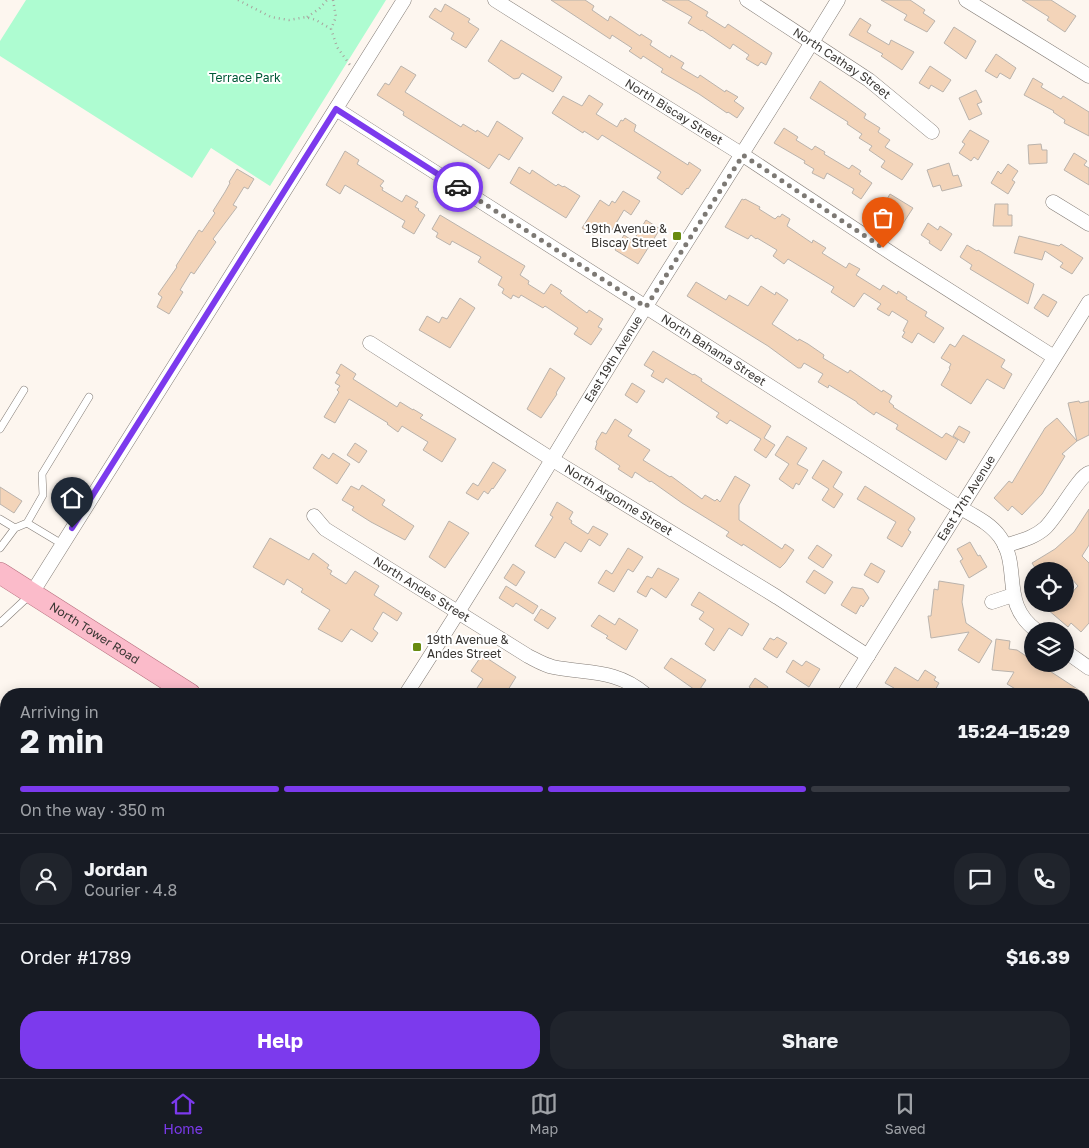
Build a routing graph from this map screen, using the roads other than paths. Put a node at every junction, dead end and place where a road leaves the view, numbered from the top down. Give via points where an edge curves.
1 (404, 0) edge
2 (495, 0) edge
3 (746, 0) edge
4 (838, 0) edge
5 (966, 0) edge
6 (812, 43) junction
7 (1089, 76) edge
8 (336, 109) junction
9 (932, 132) dead end
10 (743, 155) junction
11 (1053, 202) dead end
12 (1089, 224) edge
13 (1089, 302) edge
14 (646, 307) junction
15 (370, 343) dead end
16 (1054, 357) junction
17 (24, 390) dead end
18 (89, 397) dead end
19 (0, 429) edge
20 (553, 460) junction
21 (1089, 473) edge
22 (959, 507) junction
23 (314, 516) dead end
24 (0, 519) edge
25 (28, 523) junction
26 (15, 528) junction
27 (62, 544) junction
28 (1005, 546) junction
29 (0, 548) edge
30 (0, 573) edge
31 (32, 594) junction
32 (1013, 595) junction
33 (992, 602) dead end
34 (458, 613) junction
35 (1029, 622) edge
36 (0, 623) edge
37 (868, 656) junction
38 (1074, 657) edge
39 (1089, 668) edge
40 (181, 688) edge
41 (410, 688) edge
42 (637, 688) edge
43 (848, 688) edge

1 - 8 street
2 - 10 street, North Biscay Street
3 - 6 street, North Cathay Street
4 - 6 street, East 19th Avenue
5 - 7 street
6 - 9 street, North Cathay Street via 870,80
6 - 10 street, East 19th Avenue
8 - 14 street, North Bahama Street
8 - 27 street
10 - 14 street, East 19th Avenue
10 - 16 street, North Biscay Street
11 - 12 street
13 - 16 street, East 17th Avenue
14 - 20 street, East 19th Avenue
14 - 22 street, North Bahama Street
15 - 20 street, North Argonne Street
16 - 22 street, East 17th Avenue
17 - 19 lane
18 - 25 lane via 42,474 43,495
20 - 34 street, East 19th Avenue
20 - 37 street, North Argonne Street
21 - 28 street via 1043,529
22 - 28 street, North Bahama Street via 987,523
22 - 37 street, East 17th Avenue
23 - 34 street, North Andes Street via 325,529
24 - 26 lane
25 - 26 lane
25 - 27 lane
26 - 29 lane
27 - 31 street
28 - 32 street, North Bahama Street
30 - 31 main road, North Tower Road
31 - 36 lane
31 - 40 main road, North Tower Road
32 - 33 street
32 - 35 street, North Bahama Street via 1020,612
34 - 41 street, East 19th Avenue
34 - 42 street, North Andes Street via 541,663 602,672 628,681
37 - 43 street, East 17th Avenue
38 - 39 street

